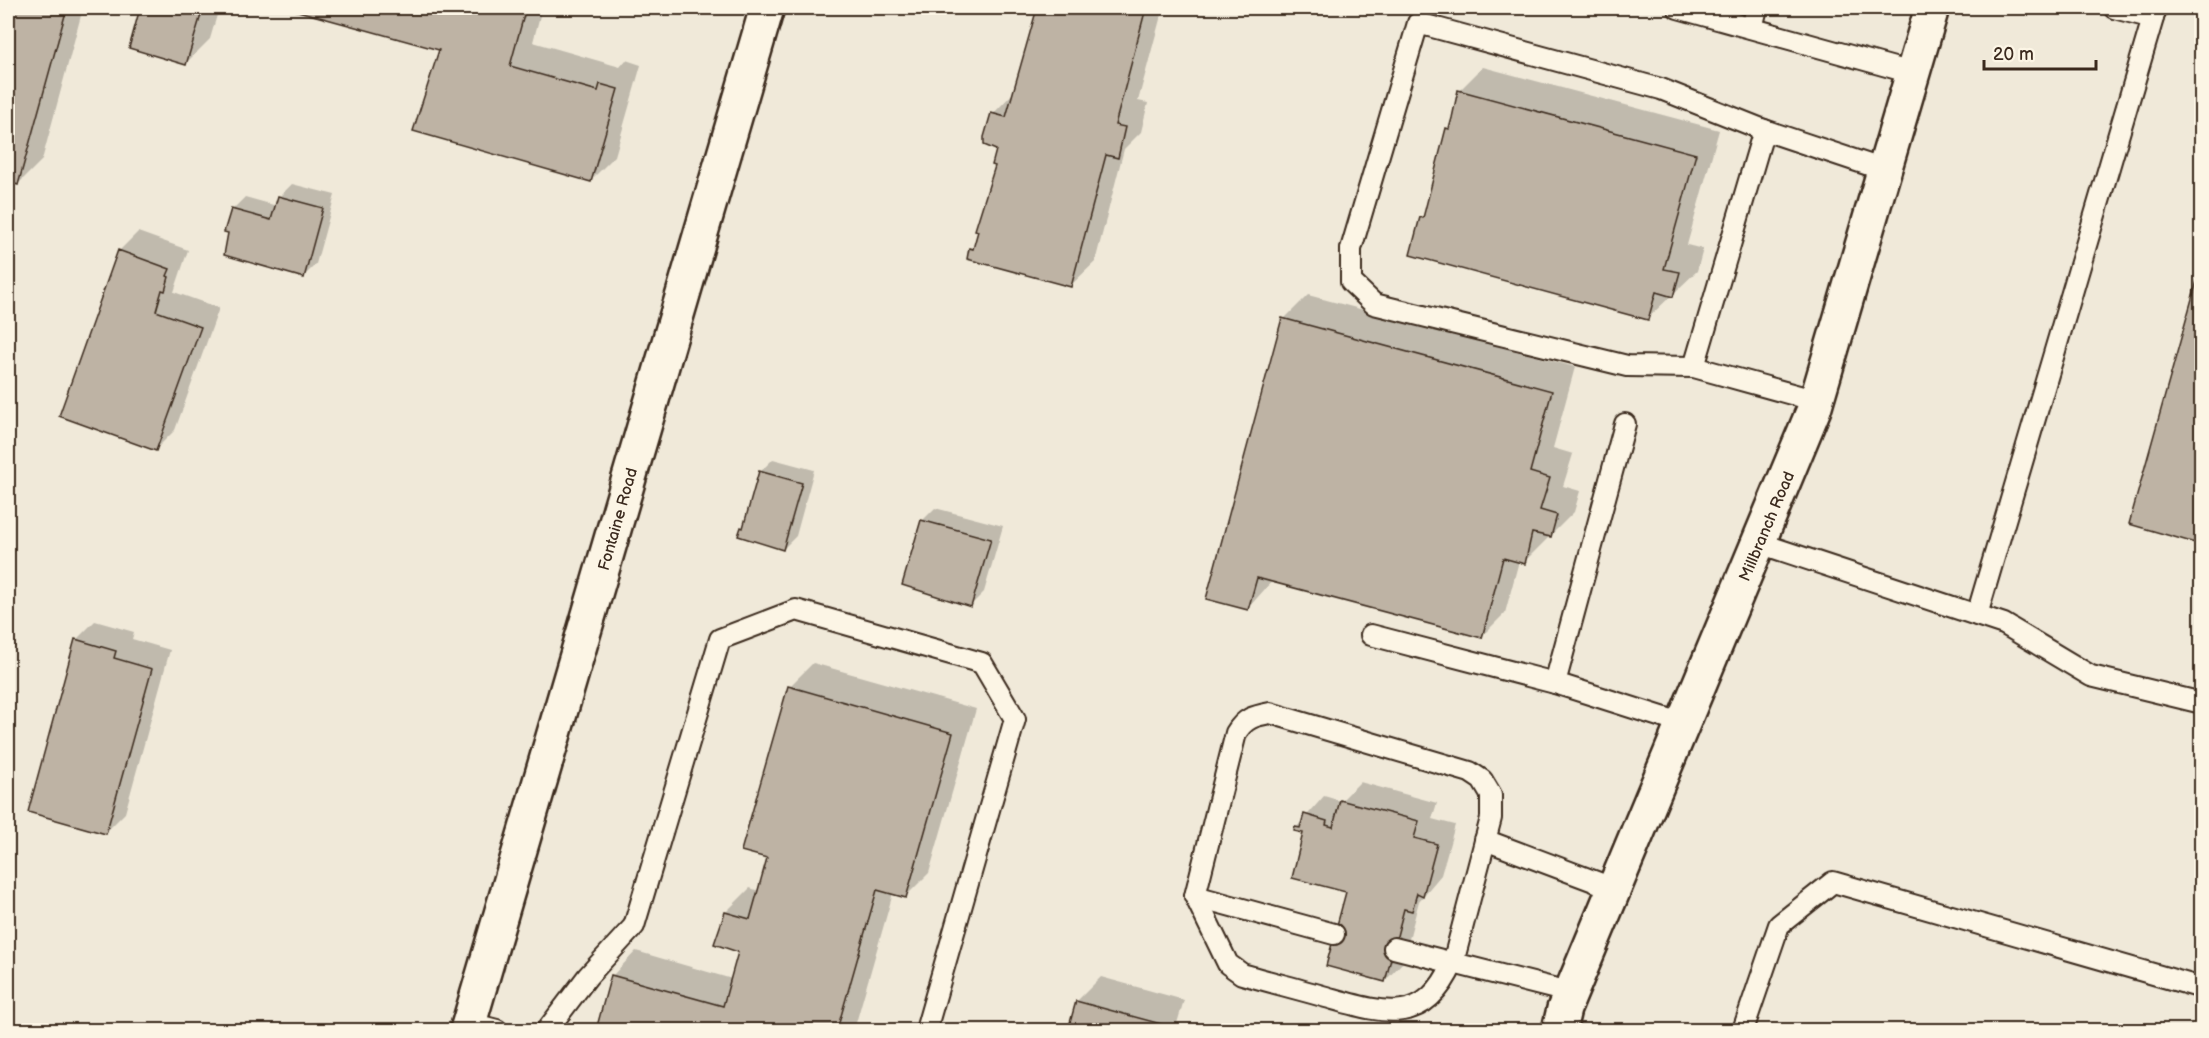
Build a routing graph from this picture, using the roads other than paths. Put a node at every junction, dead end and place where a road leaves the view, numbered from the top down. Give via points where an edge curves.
1 (767, 8) edge
2 (1678, 8) edge
3 (1757, 8) edge
4 (1932, 8) edge
5 (2114, 8) edge
6 (2155, 13) edge
7 (1752, 28) junction
8 (1912, 73) junction
9 (1764, 130) junction
10 (1884, 170) junction
11 (1694, 367) junction
12 (1817, 400) junction
13 (1625, 424) dead end
14 (1759, 543) junction
15 (1977, 615) junction
16 (1371, 635) dead end
17 (1555, 683) junction
18 (2202, 703) edge
19 (1683, 724) junction
20 (1485, 840) junction
21 (1615, 889) junction
22 (1195, 896) junction
23 (1334, 934) dead end
24 (1394, 948) dead end
25 (1453, 963) junction
26 (2202, 988) edge
27 (1572, 993) junction
28 (478, 1028) edge
29 (546, 1030) edge
30 (926, 1030) edge
31 (1559, 1030) edge
32 (1743, 1030) edge

1 - 28 main road, Fontaine Road
2 - 7 lane
3 - 7 lane
4 - 8 main road, Millbranch Road
5 - 6 lane
6 - 15 lane
7 - 8 lane
8 - 10 main road, Millbranch Road
9 - 10 lane
9 - 11 lane
9 - 11 lane via 1661,89 1418,23 1351,249 1351,282 1374,304 1627,366
10 - 12 main road, Millbranch Road
11 - 12 lane
12 - 14 main road, Millbranch Road
13 - 17 lane
14 - 15 lane
14 - 19 main road, Millbranch Road
15 - 18 lane via 2004,624 2091,676
16 - 17 lane
17 - 19 lane
19 - 21 main road, Millbranch Road
20 - 21 lane
20 - 22 lane via 1491,818 1491,795 1482,780 1470,772 1270,713 1254,716 1242,723 1236,733
20 - 25 lane
21 - 27 main road, Millbranch Road
22 - 23 lane
22 - 25 lane via 1228,964 1242,974 1371,1010 1395,1012 1429,999 1443,985
24 - 25 lane
25 - 27 lane
26 - 32 lane via 1833,882 1779,925
27 - 31 main road, Millbranch Road
29 - 30 lane via 634,926 720,639 796,610 982,663 1015,719

